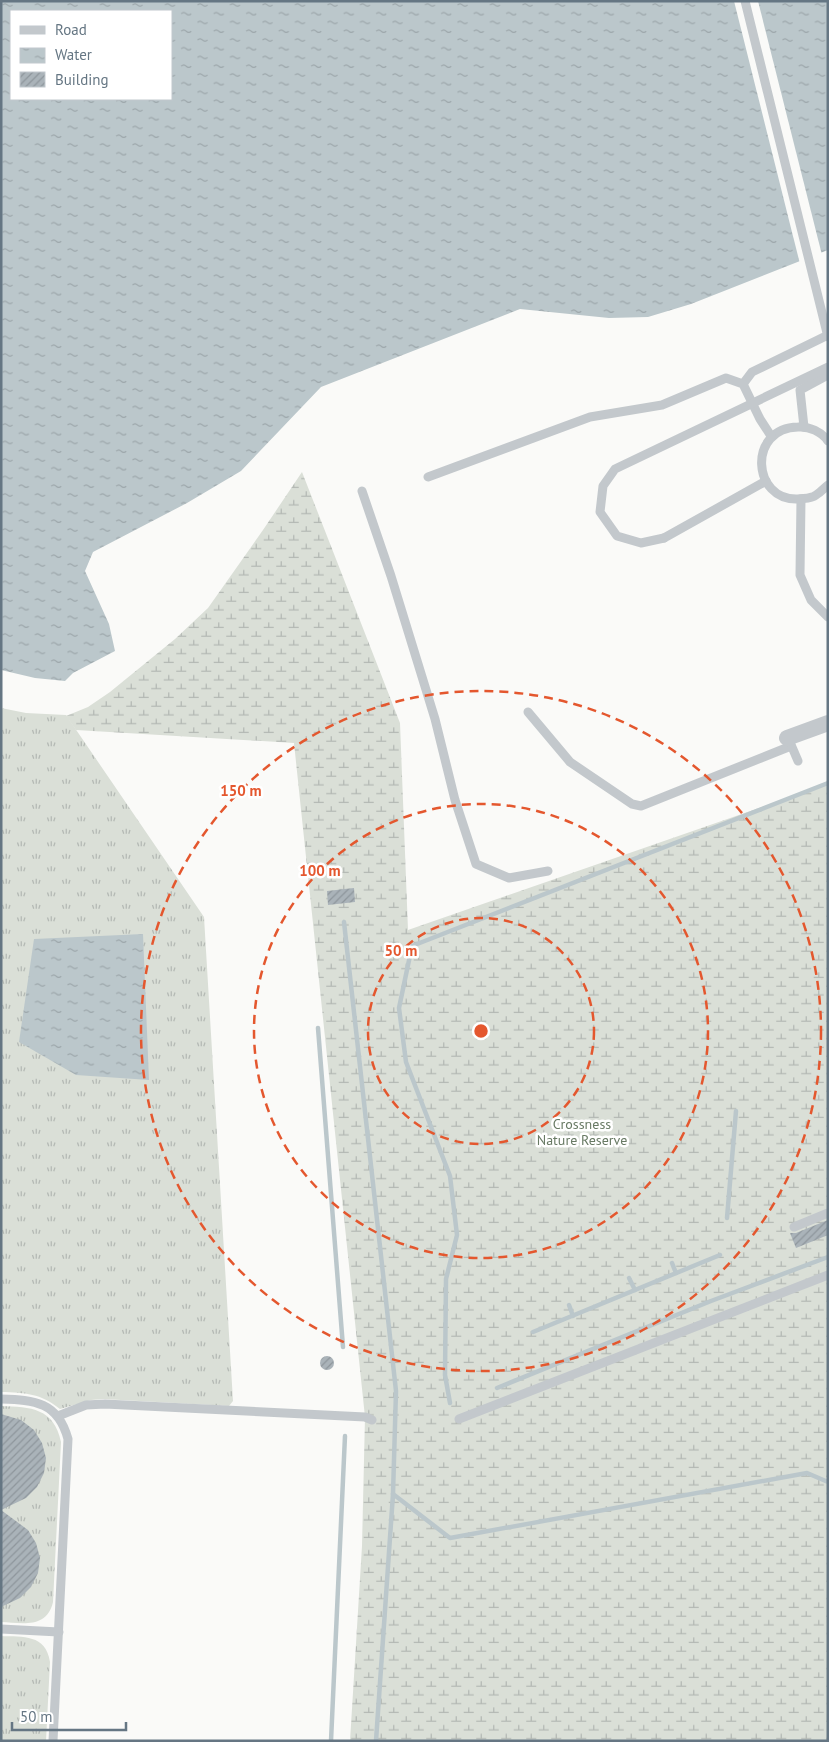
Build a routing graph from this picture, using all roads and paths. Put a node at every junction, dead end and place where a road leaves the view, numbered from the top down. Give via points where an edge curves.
1 (745, 1) edge
2 (828, 336) edge
3 (828, 367) edge
4 (828, 375) edge
5 (743, 384) junction
6 (804, 427) junction
7 (771, 436) junction
8 (828, 441) edge
9 (428, 477) dead end
10 (766, 481) junction
11 (828, 484) edge
12 (362, 492) dead end
13 (801, 499) junction
14 (828, 617) edge
15 (528, 712) dead end
16 (828, 723) edge
17 (789, 742) junction
18 (798, 760) dead end
19 (548, 870) dead end
20 (828, 1213) edge
21 (794, 1227) dead end
22 (828, 1275) edge
23 (1, 1399) edge
24 (58, 1416) junction
25 (460, 1419) dead end
26 (372, 1420) dead end
27 (1, 1628) edge
28 (59, 1632) junction
29 (53, 1741) edge

1 - 2 lane, bridge
2 - 5 lane via 752,372
3 - 10 lane, bridge via 615,469 603,486 600,512 618,536 641,543 664,538
4 - 6 lane via 800,390
5 - 7 lane
5 - 9 lane via 726,378 662,405 590,417
6 - 7 lane via 795,426
6 - 8 lane
7 - 10 lane via 763,449 761,467
10 - 13 lane via 774,491
11 - 13 lane via 816,495
12 - 19 lane via 435,719 455,800 476,864 510,878
13 - 14 lane via 800,575 811,600
15 - 17 lane via 570,762 632,804 641,806
16 - 17 street
17 - 18 lane
20 - 21 lane
22 - 25 lane
23 - 24 lane via 37,1402
24 - 26 lane via 86,1405 105,1404 365,1417
24 - 28 lane via 69,1446
27 - 28 lane
28 - 29 lane

